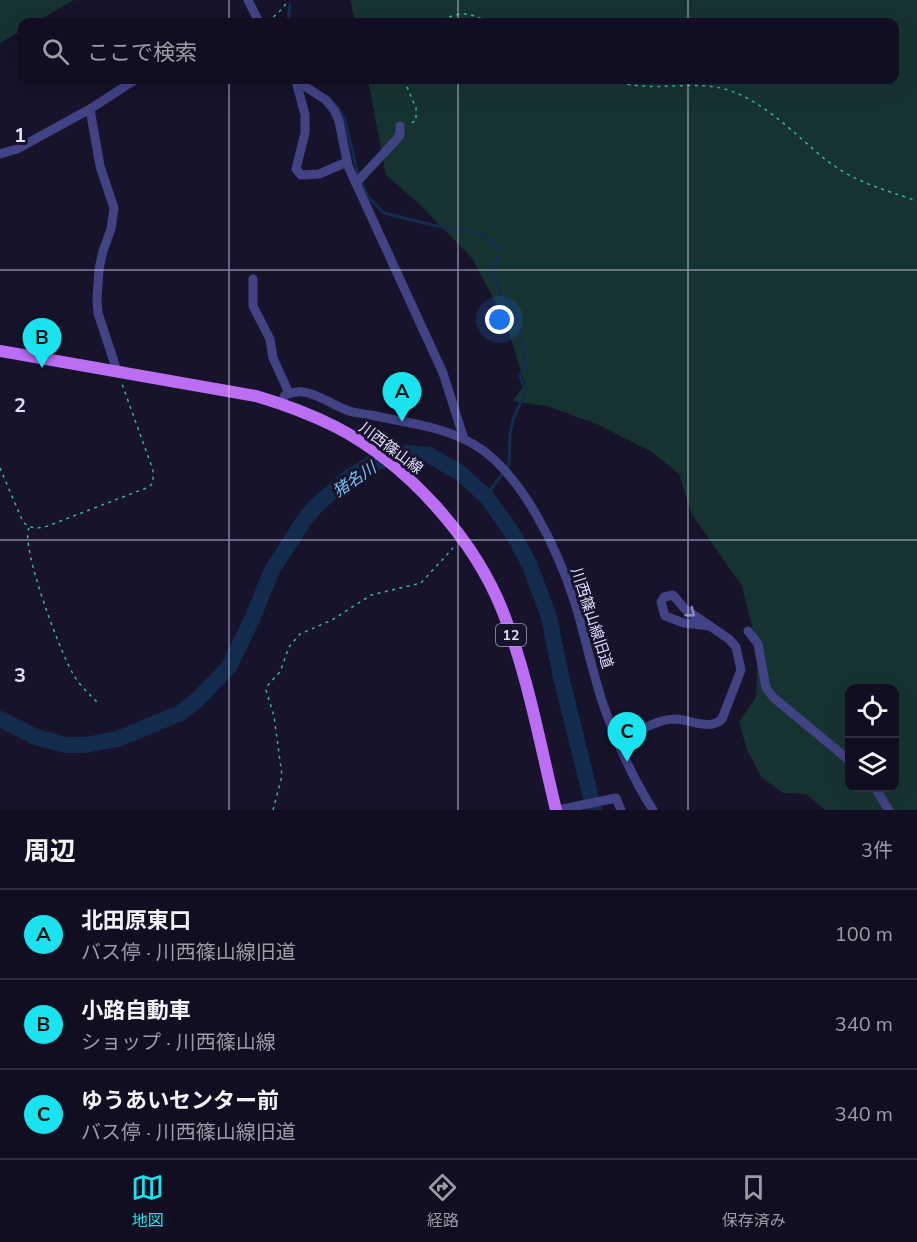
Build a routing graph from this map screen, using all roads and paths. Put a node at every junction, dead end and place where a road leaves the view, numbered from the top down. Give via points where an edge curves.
1 (248, 0) edge
2 (288, 0) edge
3 (257, 18) edge
4 (272, 18) edge
5 (447, 18) edge
6 (480, 18) edge
7 (129, 84) edge
8 (297, 84) edge
9 (302, 84) edge
10 (406, 84) edge
11 (638, 84) edge
12 (90, 109) junction
13 (400, 126) joint
14 (0, 154) edge
15 (347, 162) junction
16 (359, 180) junction
17 (917, 201) edge
18 (253, 279) dead end
19 (0, 351) edge
20 (117, 371) junction
21 (289, 393) junction
22 (281, 404) junction
23 (464, 439) junction
24 (0, 468) edge
25 (29, 527) junction
26 (453, 548) dead end
27 (709, 626) junction
28 (748, 631) dead end
29 (99, 704) dead end
30 (618, 743) junction
31 (845, 758) edge
32 (878, 792) edge
33 (273, 810) edge
34 (557, 810) edge
35 (621, 810) edge
36 (653, 810) edge
37 (889, 810) edge

1 - 3 street
2 - 4 path
5 - 6 path via 473,14
7 - 12 street
8 - 15 street via 305,133 296,170 301,175 319,174
9 - 15 street via 334,110
10 - 13 path via 416,108 416,121
11 - 17 path via 712,86 736,93 778,119 860,182
12 - 14 street via 17,149
12 - 20 street via 100,166 114,208 99,269 97,299
13 - 16 street via 400,135
15 - 16 street
16 - 23 street via 443,373
18 - 21 street via 253,306 270,339 273,358
19 - 20 main road, 川西篠山線 / 12
20 - 22 main road, 川西篠山線 / 12
20 - 25 path via 153,470 153,483 149,488 45,527
21 - 22 street
21 - 23 street, 川西篠山線旧道 via 304,392 350,411 434,427
22 - 34 main road, 川西篠山線 / 12 via 336,427 388,461 441,510 478,561 503,611 524,676
23 - 30 street, 川西篠山線旧道 via 504,468 549,540 574,602 602,702
24 - 25 path via 23,522
25 - 29 path via 26,533 33,569 64,654 72,673
26 - 33 path via 421,583 371,595 294,639 280,672 266,690 274,716 282,777
27 -> 27 street via 665,616 661,602 673,595
27 - 30 street via 736,647 741,670 722,718 706,725 684,719 657,722
28 - 31 street via 758,644 765,688
30 - 36 street, 川西篠山線旧道
32 - 37 street
34 - 35 street via 611,798 616,798

